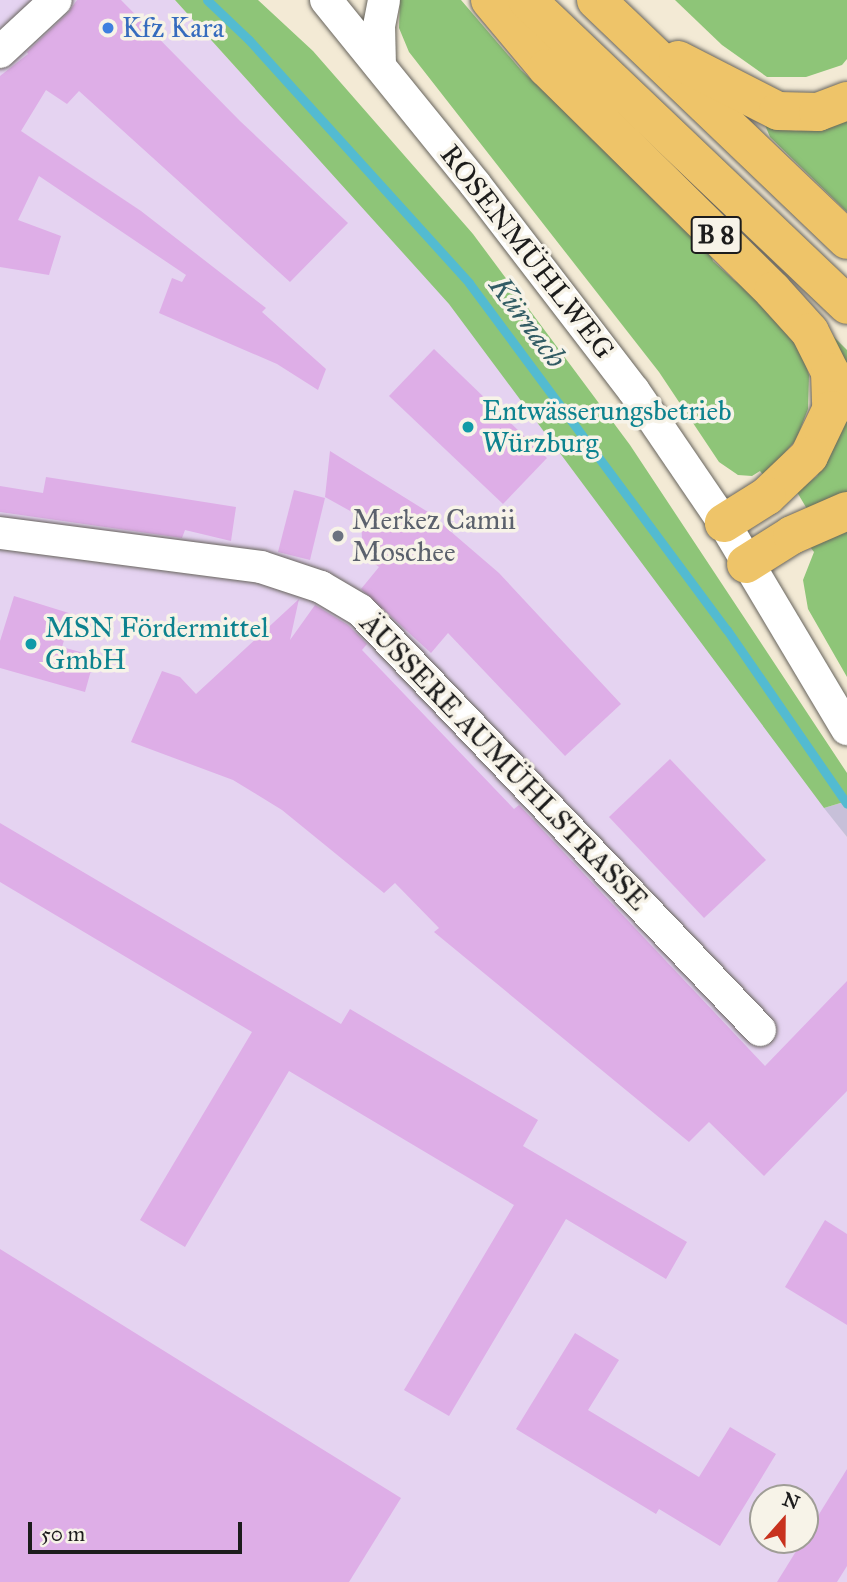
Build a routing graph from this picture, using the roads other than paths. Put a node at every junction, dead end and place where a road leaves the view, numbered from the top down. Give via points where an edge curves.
1 (56, 0) edge
2 (326, 0) edge
3 (384, 0) edge
4 (490, 0) edge
5 (527, 0) edge
6 (596, 0) edge
7 (637, 39) junction
8 (0, 52) edge
9 (380, 66) junction
10 (847, 101) edge
11 (847, 240) edge
12 (847, 305) edge
13 (847, 511) edge
14 (724, 523) junction
15 (0, 533) edge
16 (746, 564) junction
17 (847, 729) edge
18 (760, 1030) dead end

1 - 8 street
2 - 9 street, ROSENMÜHLWEG
3 - 9 street
4 - 14 highway, B 8 via 547,68 773,291 810,332 830,372 831,410 808,456 767,496
5 - 12 highway, B 8
6 - 7 highway
7 - 10 highway via 778,111 818,112
7 - 11 highway
9 - 14 street, ROSENMÜHLWEG via 634,391
13 - 16 highway
14 - 16 street, ROSENMÜHLWEG
15 - 18 street, ÄUSSERE AUMÜHLSTRASSE via 261,567 321,587 360,610
16 - 17 street, ROSENMÜHLWEG

